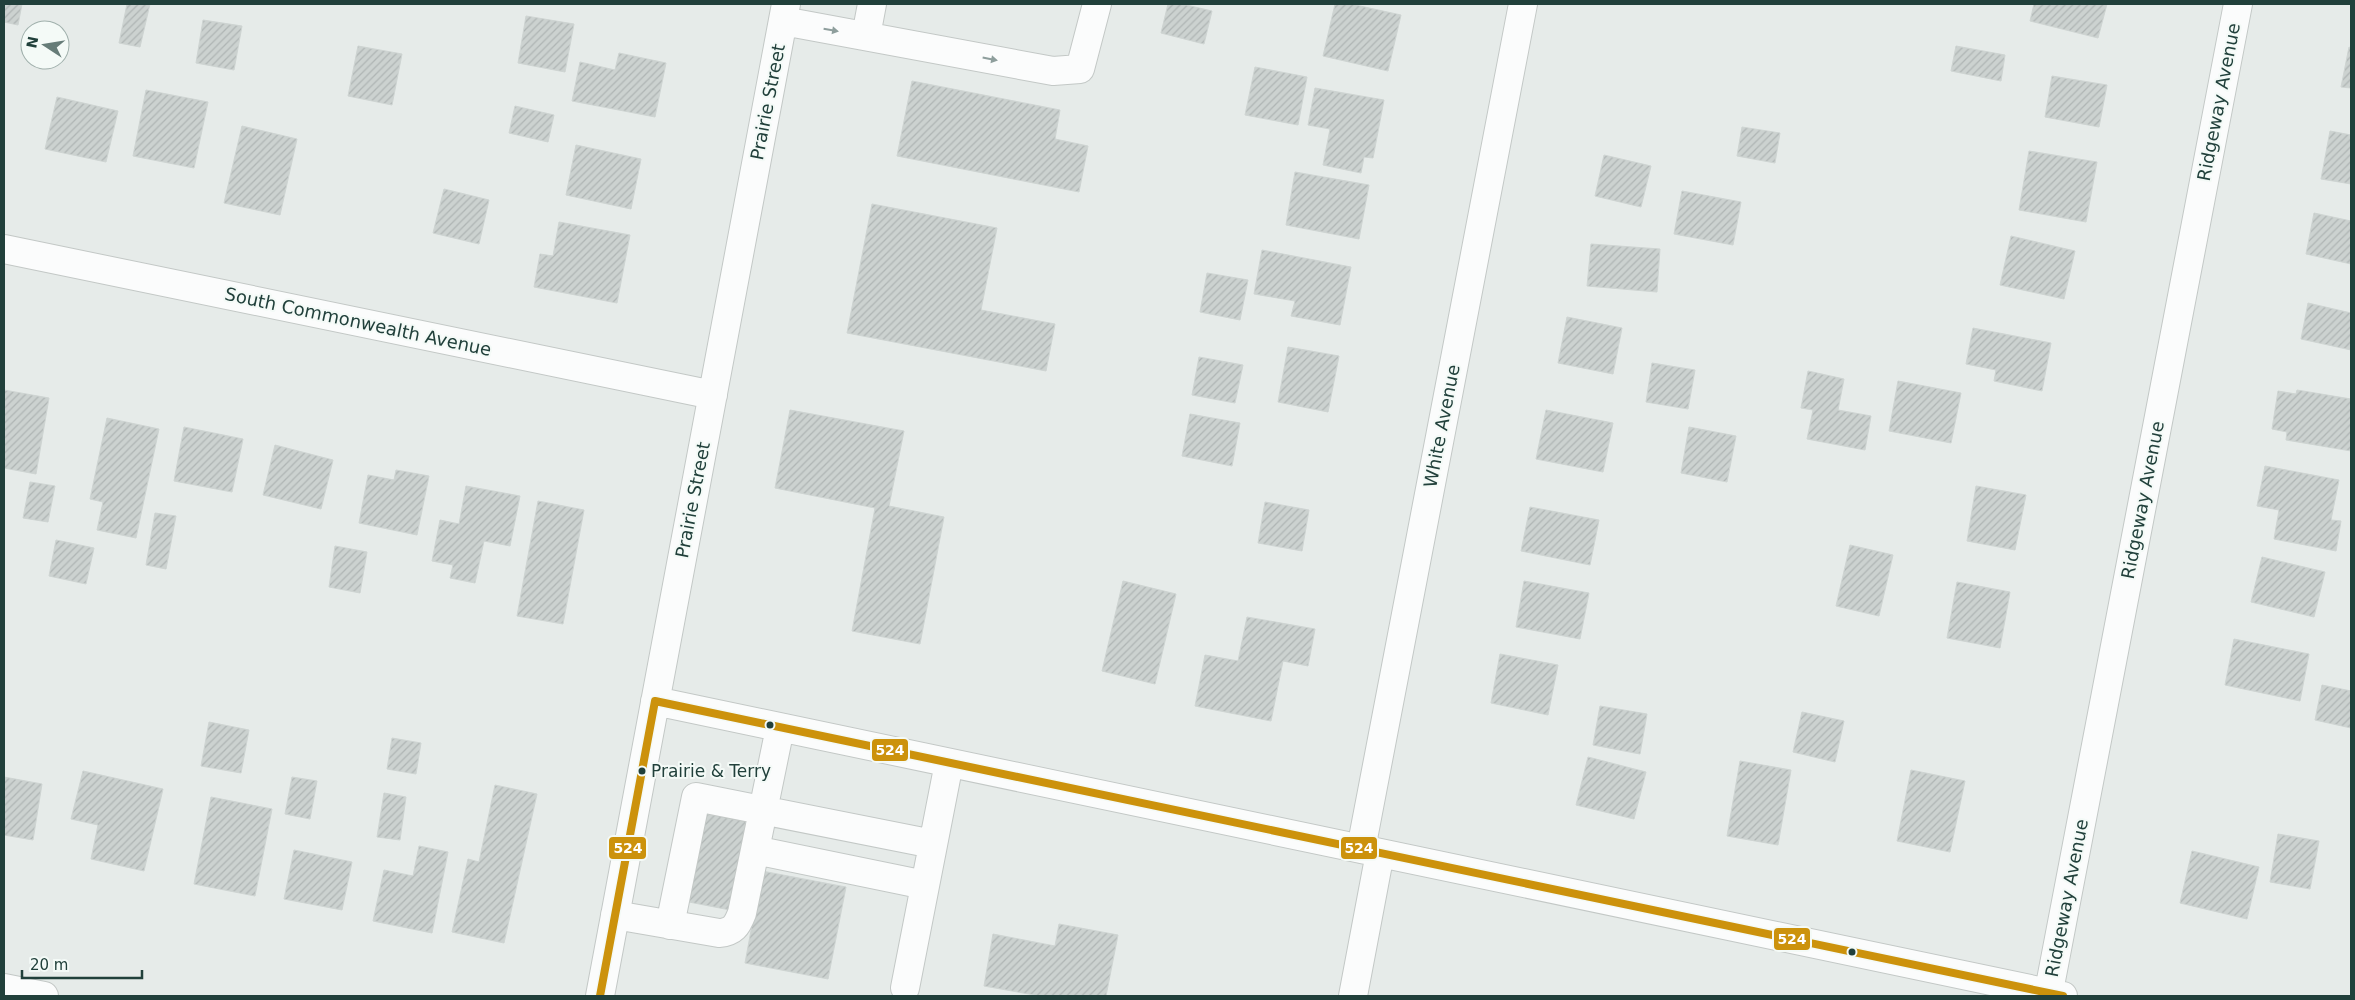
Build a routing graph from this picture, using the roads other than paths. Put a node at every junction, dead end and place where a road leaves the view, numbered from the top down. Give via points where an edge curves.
1 (872, 4) edge
2 (1097, 4) edge
3 (1523, 4) edge
4 (2238, 4) edge
5 (784, 12) edge
6 (866, 36) junction
7 (4, 249) edge
8 (713, 395) junction
9 (655, 701) junction
10 (780, 728) junction
11 (949, 763) junction
12 (763, 809) junction
13 (933, 844) junction
14 (755, 850) junction
15 (1370, 851) junction
16 (925, 884) junction
17 (615, 916) junction
18 (670, 925) junction
19 (4, 988) edge
20 (905, 988) dead end
21 (2053, 995) edge
22 (44, 996) edge
23 (600, 996) edge
24 (1353, 996) edge

1 - 6 street
6 -> 2 street via 1053,71 1080,69
3 - 15 street, White Avenue
4 - 21 street, Ridgeway Avenue
5 -> 6 street
5 - 8 street, Prairie Street
7 - 8 street, South Commonwealth Avenue
8 - 9 street, Prairie Street
9 - 10 street
9 - 17 street, Prairie Street
10 - 11 street
10 - 12 street
11 - 13 street
11 - 15 street
12 - 13 street
12 - 14 street
12 - 18 street via 696,797
13 - 16 street
14 - 16 street
14 - 18 street via 737,926 729,932 719,933
15 - 21 street
15 - 24 street, White Avenue
16 - 20 street
17 - 18 street
17 - 23 street, Prairie Street
19 - 22 street

